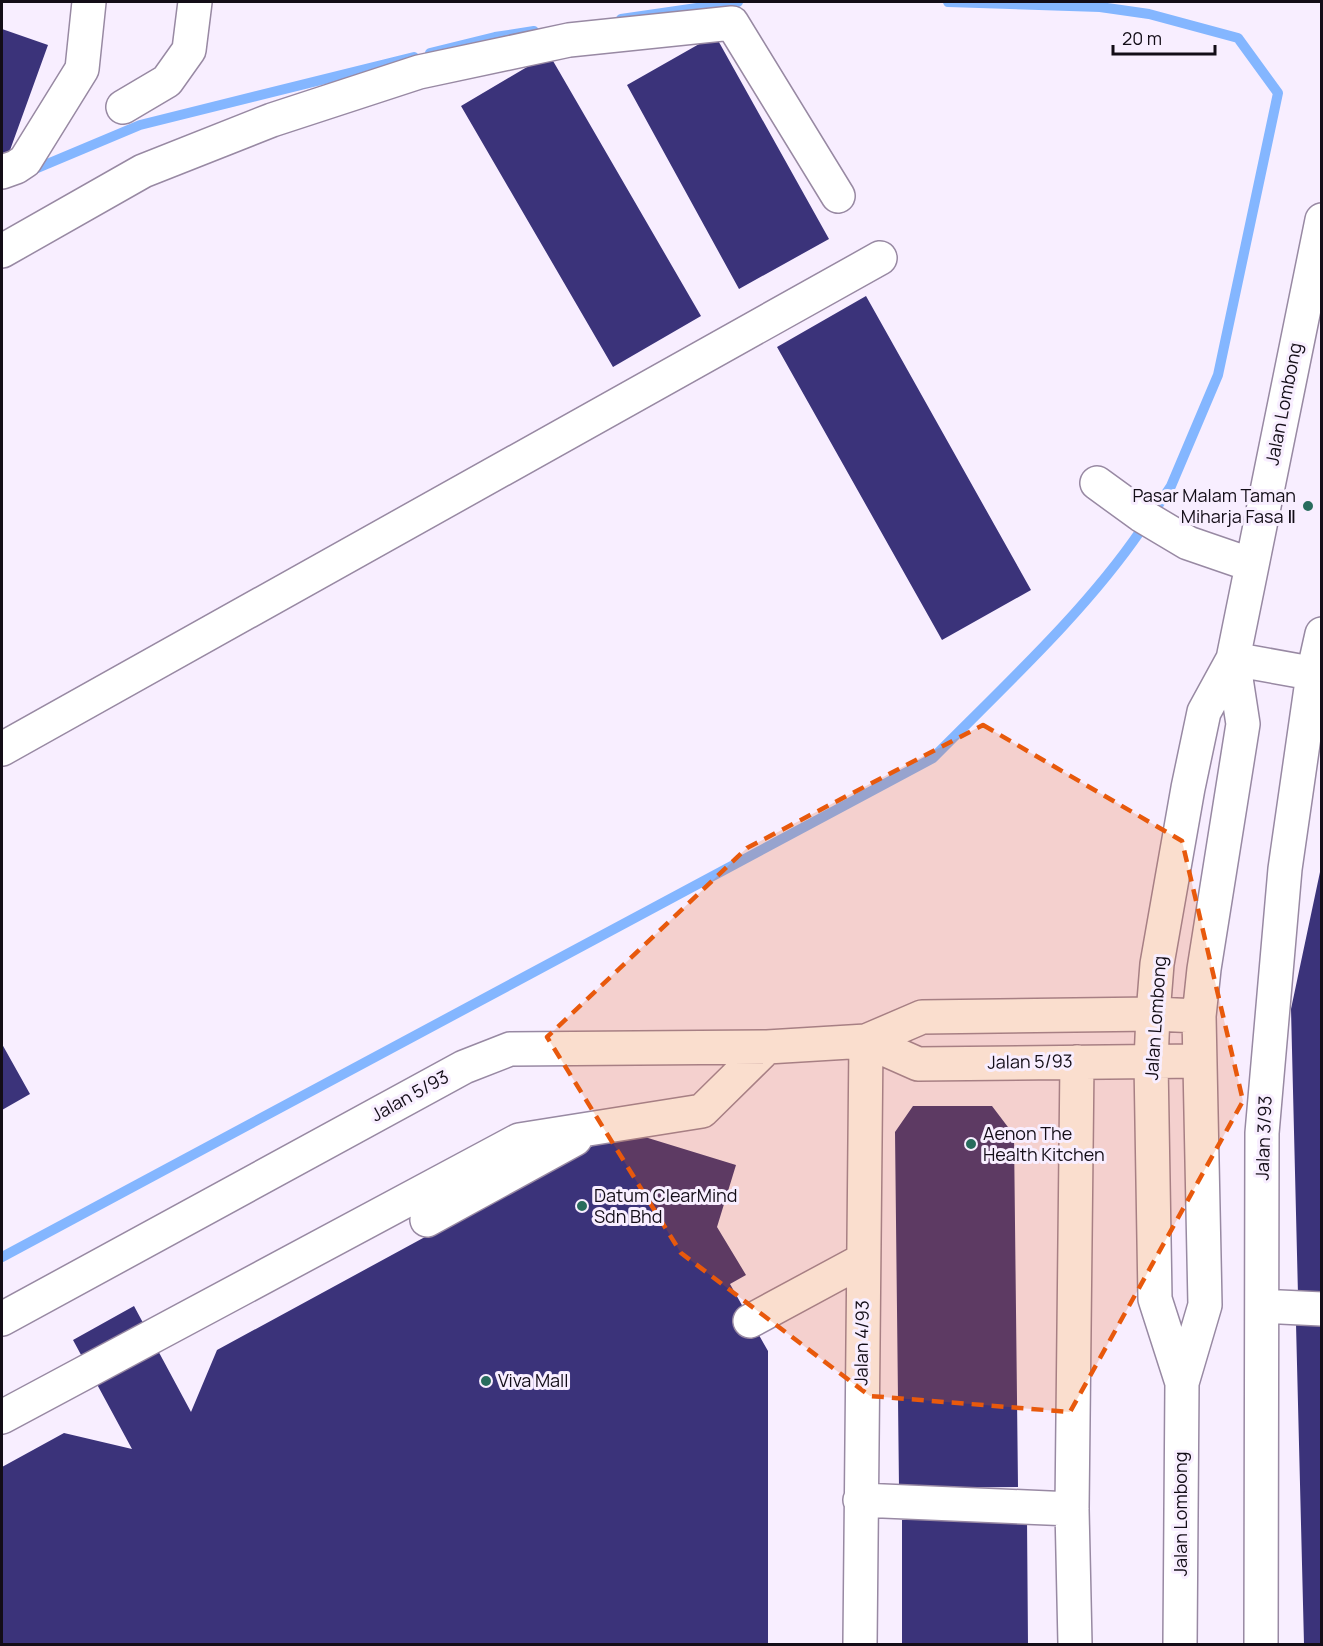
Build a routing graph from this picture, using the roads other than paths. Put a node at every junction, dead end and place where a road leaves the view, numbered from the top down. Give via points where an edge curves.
1 (89, 2) edge
2 (195, 2) edge
3 (123, 107) dead end
4 (2, 171) edge
5 (838, 196) dead end
6 (1322, 220) edge
7 (2, 251) edge
8 (880, 258) dead end
9 (1097, 483) dead end
10 (1252, 564) junction
11 (1322, 634) edge
12 (1233, 659) junction
13 (1317, 675) edge
14 (2, 749) edge
15 (1153, 1014) junction
16 (1199, 1016) junction
17 (866, 1041) junction
18 (767, 1047) junction
19 (1199, 1061) junction
20 (1077, 1062) junction
21 (1151, 1062) junction
22 (595, 1128) junction
23 (427, 1220) dead end
24 (863, 1260) junction
25 (1262, 1306) junction
26 (1322, 1309) edge
27 (2, 1319) edge
28 (750, 1321) dead end
29 (1182, 1383) junction
30 (2, 1417) edge
31 (860, 1500) junction
32 (1072, 1509) junction
33 (860, 1644) edge
34 (1075, 1644) edge
35 (1180, 1644) edge
36 (1261, 1644) edge

1 - 4 street via 82,69 25,161
2 - 3 street via 189,50 167,81
5 - 7 street via 732,23 569,40 419,72 272,120 143,171
6 - 10 street, Jalan Lombong
8 - 14 street
9 - 10 street via 1188,543
10 - 12 street, Jalan Lombong
11 - 13 street, Jalan 3/93
12 - 13 street
12 - 15 street, Jalan Lombong via 1204,712 1159,952
12 - 16 street, Jalan Lombong via 1243,724
13 - 25 street, Jalan 3/93 via 1285,869 1263,1121
15 - 16 street, Jalan 5/93
15 - 17 street, Jalan 5/93 via 922,1017
15 - 21 street, Jalan Lombong
16 - 19 street, Jalan Lombong
17 - 18 street, Jalan 5/93
17 - 20 street, Jalan 5/93 via 918,1064
17 - 24 street, Jalan 4/93
18 - 22 street via 702,1111
18 - 27 street, Jalan 5/93 via 510,1048 464,1066
19 - 21 street, Jalan 5/93
19 - 29 street, Jalan Lombong via 1205,1305
20 - 21 street, Jalan 5/93
20 - 32 street
21 - 29 street, Jalan Lombong via 1155,1299
22 - 23 street
22 - 30 street via 519,1140
24 - 28 street
24 - 31 street, Jalan 4/93
25 - 26 street
25 - 36 street, Jalan 3/93
29 - 35 street, Jalan Lombong
31 - 32 street
31 - 33 street, Jalan 4/93
32 - 34 street

